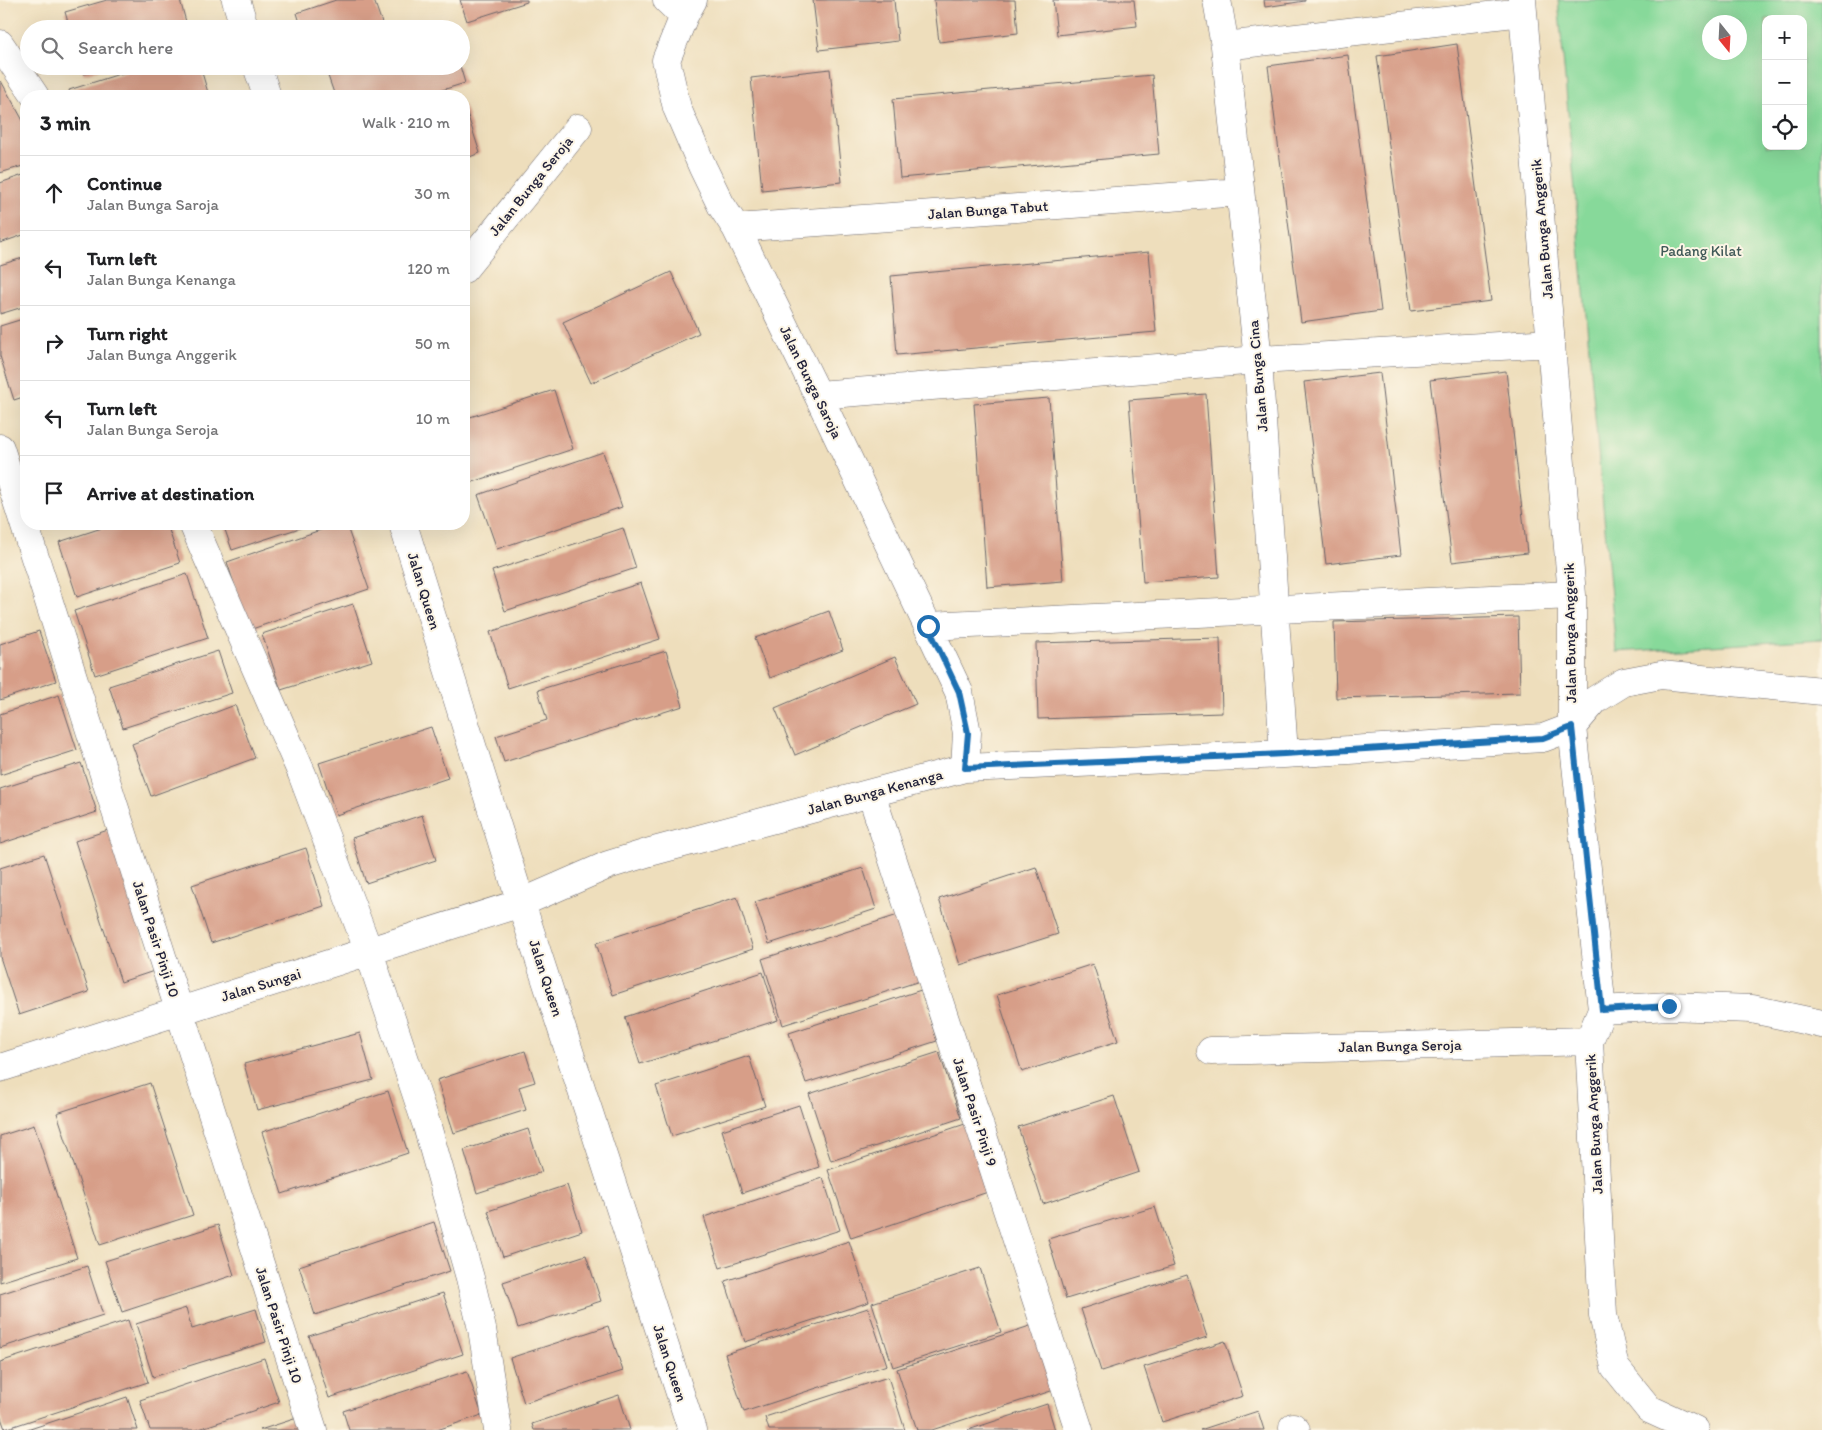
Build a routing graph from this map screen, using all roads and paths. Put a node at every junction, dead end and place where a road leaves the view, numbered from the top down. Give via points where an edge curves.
1 (236, 0) edge
2 (1217, 0) edge
3 (681, 5) edge
4 (1522, 6) edge
5 (242, 20) edge
6 (0, 44) edge
7 (1225, 46) junction
8 (20, 73) edge
9 (21, 75) edge
10 (260, 75) edge
11 (32, 90) edge
12 (264, 90) edge
13 (578, 128) dead end
14 (1240, 192) junction
15 (736, 228) junction
16 (470, 261) edge
17 (1552, 343) junction
18 (1258, 360) junction
19 (818, 395) junction
20 (0, 448) edge
21 (20, 511) edge
22 (26, 530) edge
23 (196, 530) edge
24 (405, 530) edge
25 (1572, 595) junction
26 (1274, 610) junction
27 (928, 626) junction
28 (1822, 691) edge
29 (1572, 727) junction
30 (1284, 754) junction
31 (965, 768) junction
32 (871, 793) junction
33 (521, 903) junction
34 (369, 952) junction
35 (1602, 1010) junction
36 (178, 1011) junction
37 (1822, 1024) edge
38 (1589, 1041) junction
39 (1211, 1051) dead end
40 (0, 1068) edge
41 (313, 1430) edge
42 (498, 1430) edge
43 (692, 1430) edge
44 (1079, 1430) edge
45 (1695, 1430) edge

1 - 5 street
2 - 7 street, Jalan Bunga Cina
3 - 15 street, Jalan Bunga Saroja via 666,60 677,108 721,205
4 - 7 street
4 - 17 street, Jalan Bunga Anggerik
6 - 8 street
7 - 14 street, Jalan Bunga Cina
9 - 11 street
10 - 12 street
13 - 16 street, Jalan Bunga Seroja
14 - 15 street, Jalan Bunga Tabut
14 - 18 street, Jalan Bunga Cina
15 - 19 street, Jalan Bunga Saroja
17 - 18 street
17 - 25 street, Jalan Bunga Anggerik
18 - 19 street
18 - 26 street, Jalan Bunga Cina
19 - 27 street, Jalan Bunga Saroja
20 - 21 street, Jalan Pasir Pinji 10
22 - 36 street, Jalan Pasir Pinji 10
23 - 34 street via 302,774
24 - 33 street, Jalan Queen
25 - 26 street
25 - 29 street, Jalan Bunga Anggerik
26 - 27 street
26 - 30 street, Jalan Bunga Cina
27 - 31 street, Jalan Bunga Saroja via 959,692 968,733
28 - 29 street, Jalan Bunga Kenanga via 1661,675 1624,682 1595,700
29 - 30 street, Jalan Bunga Kenanga via 1543,738
29 - 35 street, Jalan Bunga Anggerik
30 - 31 street, Jalan Bunga Kenanga
31 - 32 street, Jalan Bunga Kenanga
32 - 33 street, Jalan Bunga Kenanga via 616,862
32 - 44 street, Jalan Pasir Pinji 9
33 - 34 street, Jalan Sungai
33 - 43 street, Jalan Queen
34 - 36 street, Jalan Sungai
34 - 42 street via 427,1126 470,1278 482,1329
35 - 37 street via 1669,1006 1752,1009
35 - 38 street, Jalan Bunga Anggerik
36 - 40 street, Jalan Sungai
36 - 41 street, Jalan Pasir Pinji 10
38 - 39 street, Jalan Bunga Seroja
38 - 45 street, Jalan Bunga Anggerik via 1603,1315 1615,1367 1648,1409

